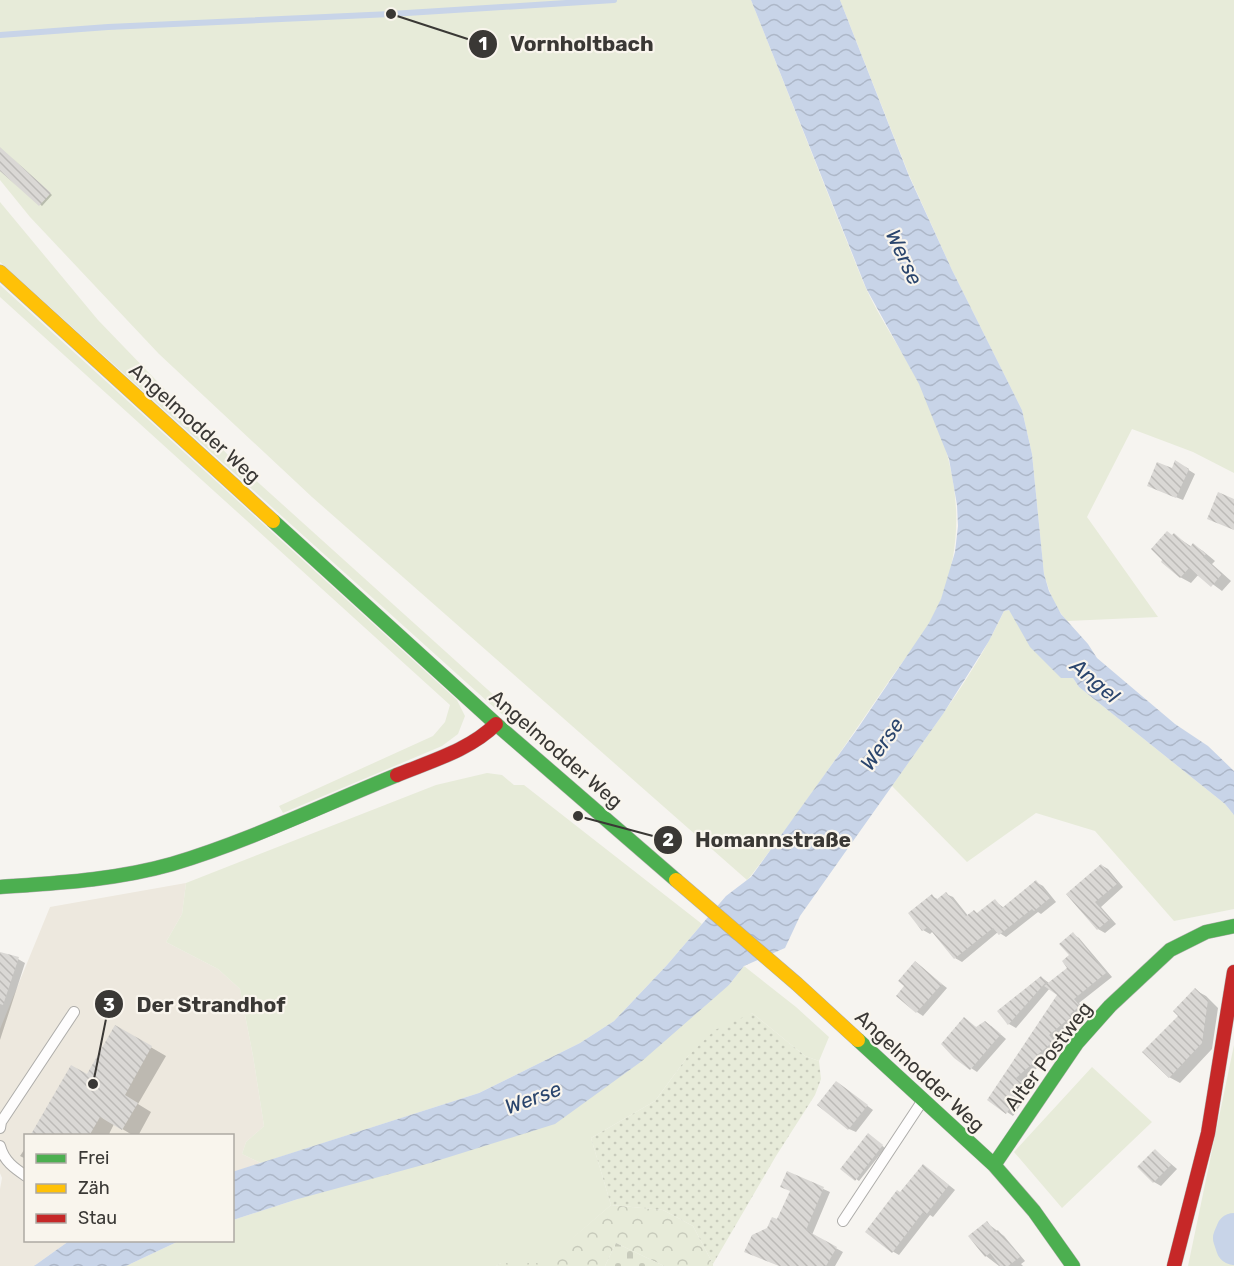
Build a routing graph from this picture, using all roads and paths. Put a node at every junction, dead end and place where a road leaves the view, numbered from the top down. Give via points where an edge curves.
1 (0, 272) edge
2 (496, 724) junction
3 (0, 887) edge
4 (1234, 926) edge
5 (1234, 972) edge
6 (74, 1012) dead end
7 (923, 1100) junction
8 (0, 1128) edge
9 (0, 1146) edge
10 (994, 1165) junction
11 (24, 1175) edge
12 (843, 1221) dead end
13 (1073, 1266) edge
14 (1174, 1266) edge

1 - 2 street, Angelmodder Weg
2 - 3 street via 469,745 171,864 86,881
2 - 7 street, Angelmodder Weg via 775,964
4 - 10 street, Alter Postweg via 1206,932 1170,950 1110,1006 1077,1043
5 - 14 street via 1208,1133
6 - 8 lane
7 - 10 street, Angelmodder Weg
7 - 12 lane
9 - 11 lane via 3,1156
10 - 13 street, Angelmodder Weg via 1034,1210

